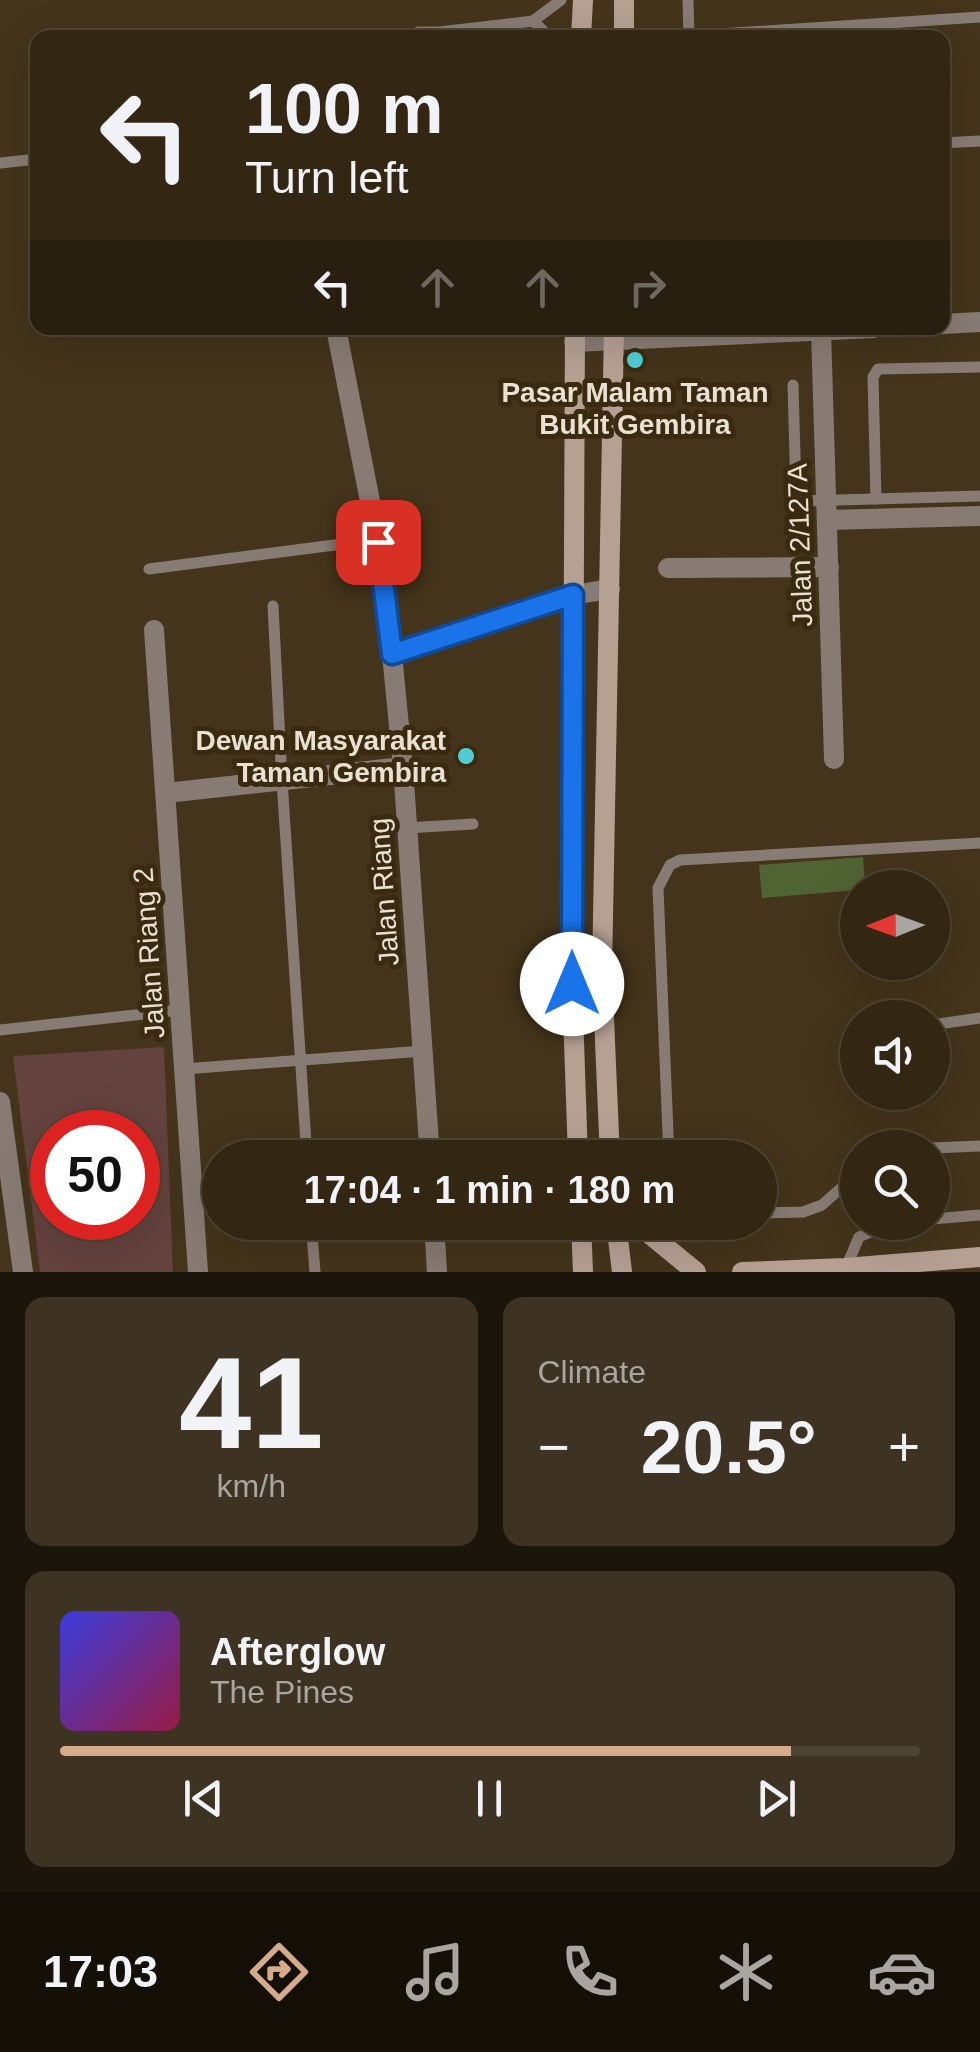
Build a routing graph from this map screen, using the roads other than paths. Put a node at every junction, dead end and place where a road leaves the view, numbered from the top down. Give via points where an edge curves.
1 (561, 0) edge
2 (583, 0) edge
3 (624, 0) edge
4 (688, 0) edge
5 (980, 17) edge
6 (533, 20) junction
7 (437, 30) edge
8 (542, 30) edge
9 (582, 30) edge
10 (624, 30) edge
11 (689, 30) edge
12 (781, 30) edge
13 (980, 141) edge
14 (950, 143) edge
15 (30, 159) edge
16 (0, 163) edge
17 (980, 322) edge
18 (950, 324) edge
19 (337, 335) edge
20 (575, 335) edge
21 (613, 335) edge
22 (821, 335) edge
23 (980, 367) edge
24 (793, 385) dead end
25 (980, 496) edge
26 (876, 499) junction
27 (826, 510) junction
28 (980, 516) edge
29 (378, 542) junction
30 (828, 567) junction
31 (668, 568) dead end
32 (149, 569) dead end
33 (610, 588) junction
34 (573, 595) junction
35 (273, 606) dead end
36 (154, 630) dead end
37 (392, 654) junction
38 (834, 758) dead end
39 (403, 768) junction
40 (282, 781) junction
41 (166, 794) junction
42 (473, 824) dead end
43 (406, 828) junction
44 (980, 843) edge
45 (180, 1010) junction
46 (980, 1018) edge
47 (950, 1022) edge
48 (0, 1030) edge
49 (423, 1051) junction
50 (300, 1060) junction
51 (184, 1069) junction
52 (0, 1102) edge
53 (306, 1140) edge
54 (429, 1140) edge
55 (577, 1140) edge
56 (609, 1140) edge
57 (668, 1140) edge
58 (980, 1146) edge
59 (950, 1147) edge
60 (840, 1189) edge
61 (777, 1212) edge
62 (980, 1215) edge
63 (950, 1218) edge
64 (312, 1240) edge
65 (435, 1240) edge
66 (582, 1240) edge
67 (618, 1240) edge
68 (657, 1240) edge
69 (857, 1240) edge
70 (980, 1258) edge
71 (845, 1270) edge
72 (23, 1272) edge
73 (198, 1272) edge
74 (315, 1272) edge
75 (437, 1272) edge
76 (583, 1272) edge
77 (622, 1272) edge
78 (696, 1272) edge
79 (742, 1272) edge

1 - 6 lane
2 - 9 main road
3 - 10 main road
4 - 11 lane
5 - 12 lane
6 - 7 lane
6 - 8 lane
13 - 14 lane
15 - 16 lane
17 - 18 street
19 - 29 street, Jalan Riang
20 - 34 main road
21 - 33 main road
22 - 27 street, Jalan 2/127A
23 - 26 lane via 878,369
24 - 27 lane via 796,492
25 - 26 lane
26 - 27 lane
27 - 28 street
27 - 30 street, Jalan 2/127A
29 - 32 lane
29 - 37 street, Jalan Riang
30 - 31 street
30 - 38 street, Jalan 2/127A
33 - 34 street
33 - 56 main road via 602,971
34 - 37 street
34 - 55 main road
35 - 40 lane
36 - 41 street, Jalan Riang 2
37 - 39 street, Jalan Riang
39 - 40 street
39 - 43 street, Jalan Riang
40 - 41 street
40 - 50 lane
41 - 45 street, Jalan Riang 2
42 - 43 lane
43 - 49 street, Jalan Riang
44 - 57 lane via 670,865 658,888
45 - 48 lane
45 - 51 street, Jalan Riang 2
46 - 47 lane
49 - 50 lane
49 - 54 street, Jalan Riang
50 - 51 lane
50 - 53 lane
51 - 73 street, Jalan Riang 2
52 - 72 street
58 - 59 lane
60 - 61 lane via 803,1212
62 - 63 lane
64 - 74 lane
65 - 75 street
66 - 76 main road
67 - 77 main road
68 - 78 main road
69 - 71 lane
70 - 71 main road
71 - 79 main road

